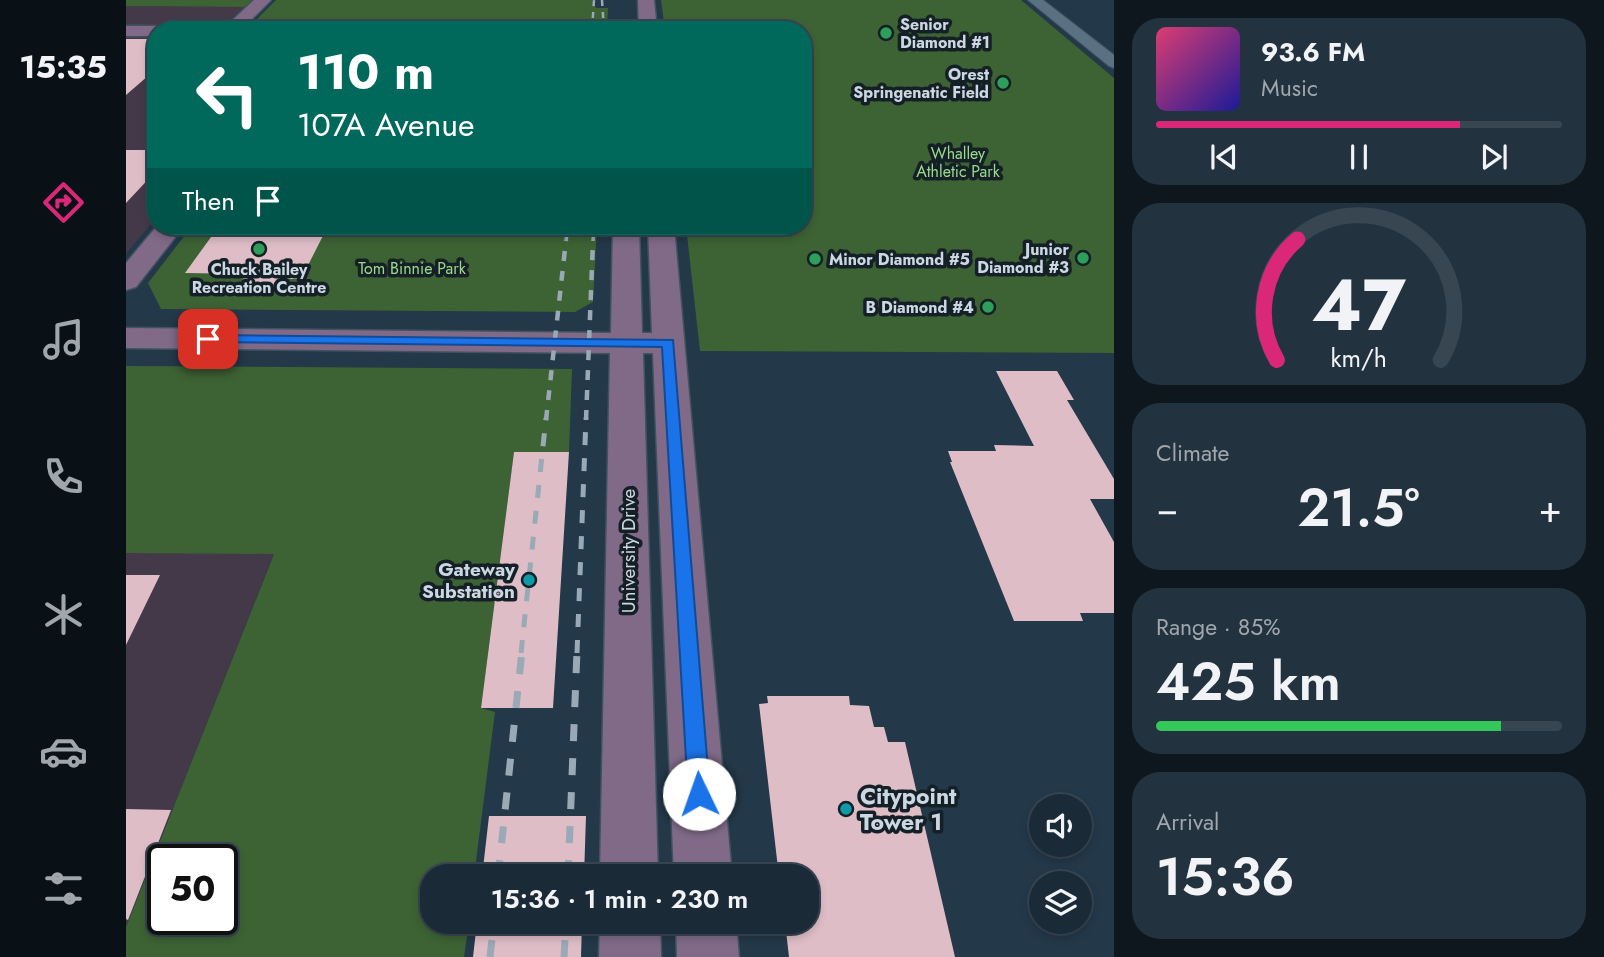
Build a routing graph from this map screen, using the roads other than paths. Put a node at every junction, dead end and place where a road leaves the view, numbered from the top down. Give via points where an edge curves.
1 (263, 0) edge
2 (646, 0) edge
3 (1035, 0) edge
4 (241, 21) edge
5 (647, 21) edge
6 (126, 31) edge
7 (147, 31) edge
8 (1114, 63) edge
9 (164, 235) edge
10 (626, 235) edge
11 (662, 235) edge
12 (126, 281) edge
13 (126, 338) edge
14 (626, 342) junction
15 (669, 343) junction
16 (629, 864) edge
17 (703, 864) edge
18 (629, 934) edge
19 (707, 934) edge
20 (630, 957) edge
21 (708, 957) edge

1 - 4 main road
2 - 5 main road
3 - 8 street
6 - 7 main road
9 - 12 main road
10 - 14 main road, University Drive
11 - 15 main road
13 - 14 main road
14 - 15 main road
14 - 16 main road, University Drive
15 - 17 main road
18 - 20 main road
19 - 21 main road

